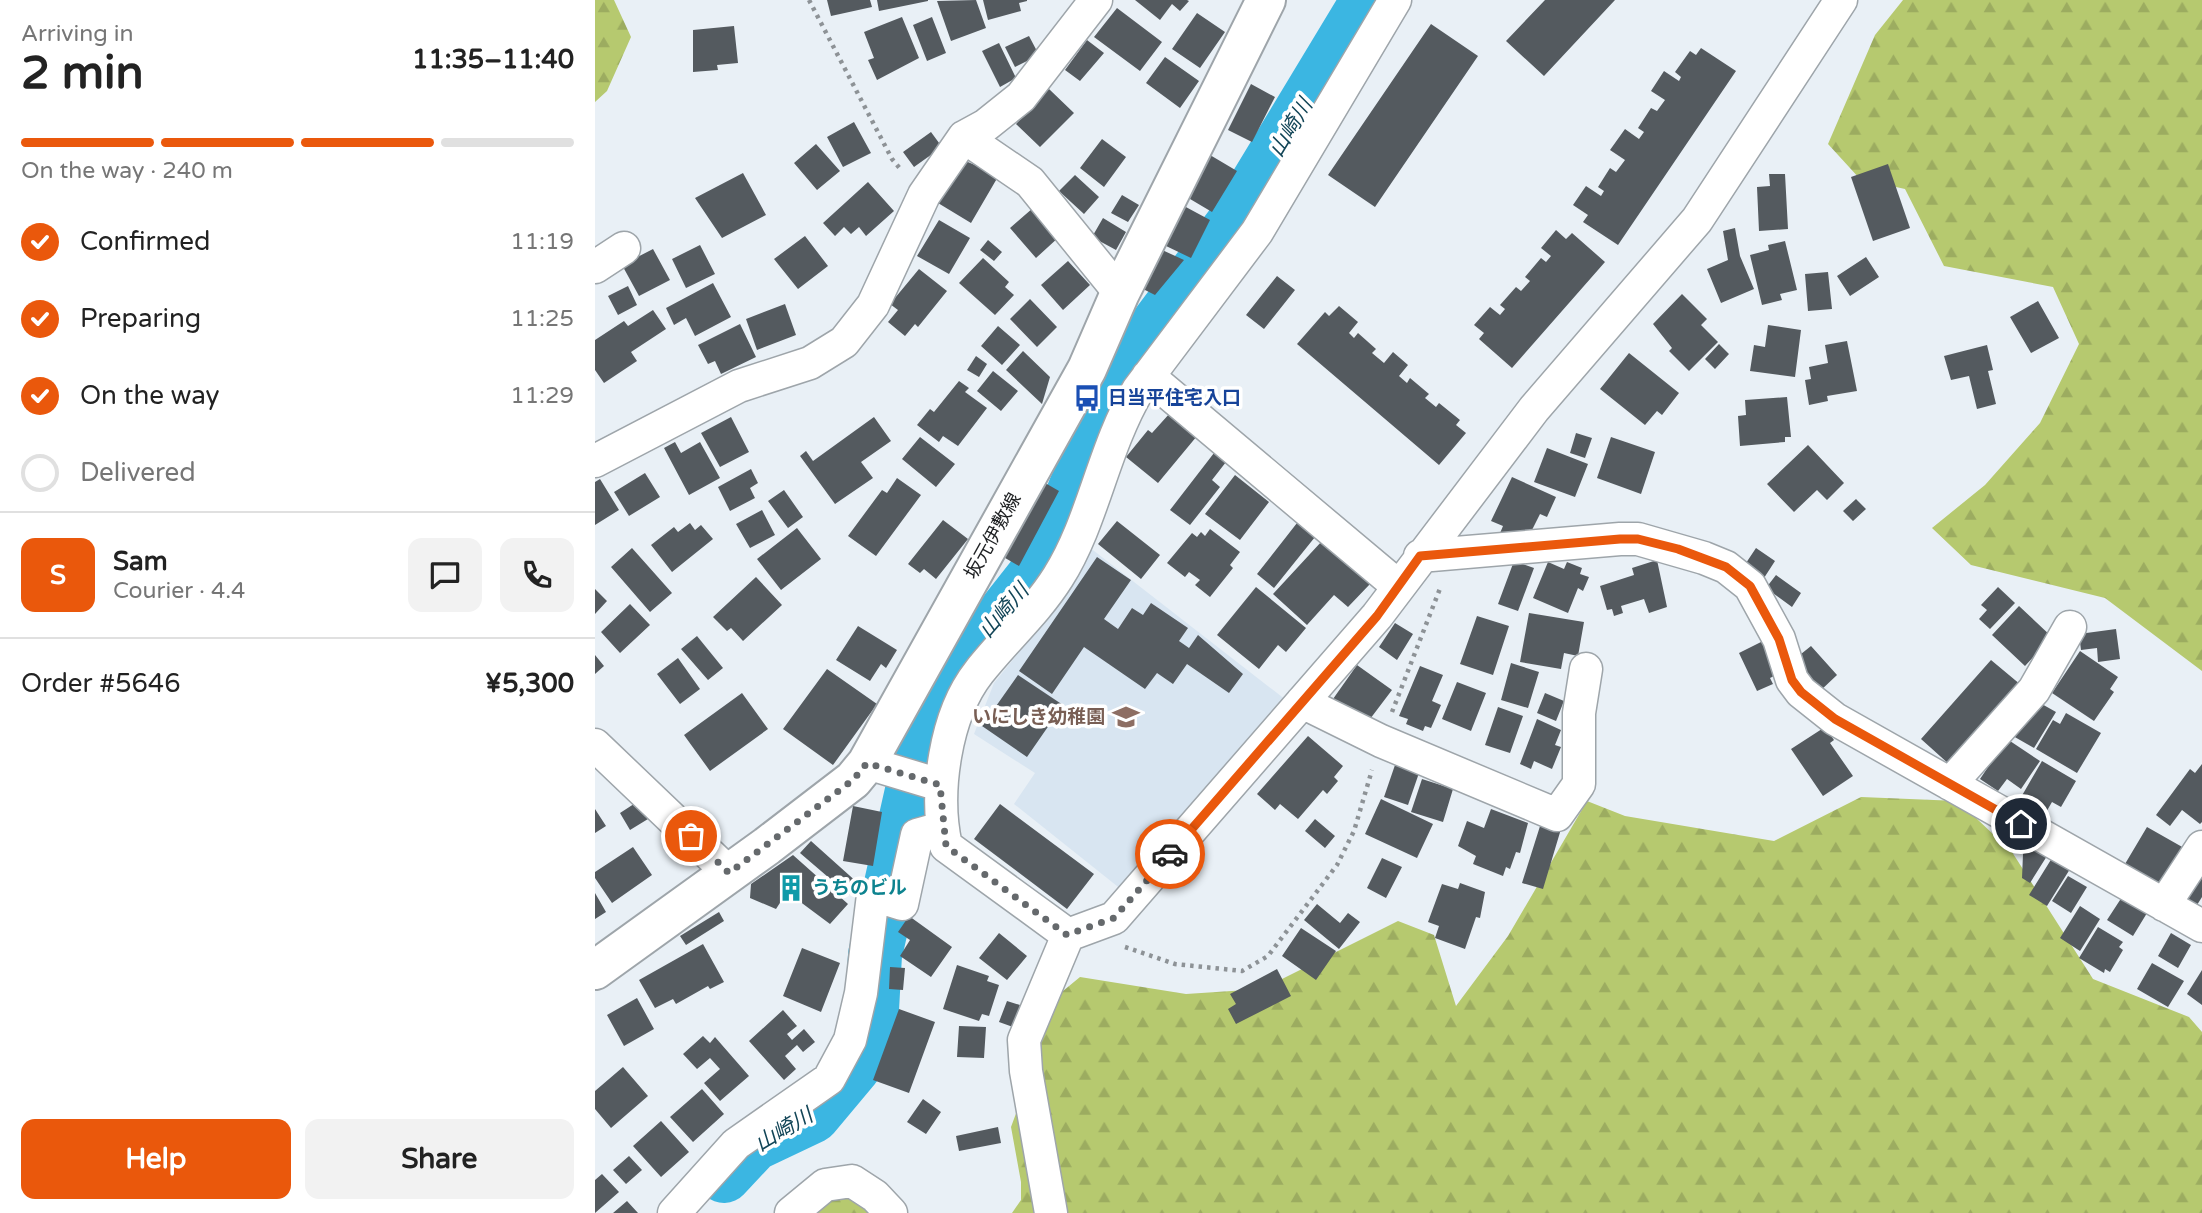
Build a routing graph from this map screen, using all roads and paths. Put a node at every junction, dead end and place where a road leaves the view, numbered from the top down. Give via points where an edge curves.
1 (809, 0) edge
2 (1096, 0) edge
3 (1266, 0) edge
4 (1395, 0) edge
5 (1841, 0) edge
6 (964, 137) junction
7 (924, 195) junction
8 (624, 248) dead end
9 (595, 267) edge
10 (1119, 293) junction
11 (1148, 376) junction
12 (595, 461) edge
13 (1454, 553) junction
14 (1420, 556) junction
15 (1398, 586) junction
16 (2070, 627) dead end
17 (1586, 669) dead end
18 (1302, 702) junction
19 (1381, 741) junction
20 (595, 744) edge
21 (867, 763) junction
22 (940, 785) junction
23 (1950, 785) junction
24 (942, 828) junction
25 (2202, 847) edge
26 (729, 873) junction
27 (2164, 905) junction
28 (2202, 926) edge
29 (1067, 935) junction
30 (1123, 947) dead end
31 (595, 970) edge
32 (674, 1213) edge
33 (791, 1213) edge
34 (891, 1213) edge
35 (1051, 1213) edge

1 - 7 path via 891,159
2 - 6 street via 1021,97
3 - 10 main road, 坂元伊敷線
4 - 11 street via 1257,232
5 - 14 street via 1697,220 1534,409
6 - 7 street
6 - 10 street via 1031,183
7 - 12 street via 873,305 843,342 810,363 739,386
8 - 9 street
10 - 21 main road, 坂元伊敷線 via 1087,369
11 - 15 street
11 - 22 street via 1122,417 1059,577 977,674 954,720
13 - 14 street
13 - 19 path
13 - 23 street via 1638,539 1726,567 1750,586 1801,692 1835,719
14 - 15 street
15 - 18 street
16 - 23 street via 2034,690
17 - 19 street via 1579,713 1579,784 1557,815
18 - 19 street
18 - 29 street via 1114,918
19 - 30 path via 1354,831 1337,865 1268,956 1241,971 1175,964
20 - 26 street
21 - 22 street
21 - 26 main road, 坂元伊敷線 via 853,780
22 - 24 street
23 - 27 street
24 - 29 street via 946,846
24 - 32 street via 917,835 887,900 850,1040 829,1079 736,1144
25 - 27 street
26 - 31 main road, 坂元伊敷線
27 - 28 street
29 - 35 street via 1024,1041
33 - 34 street via 825,1185 852,1181

